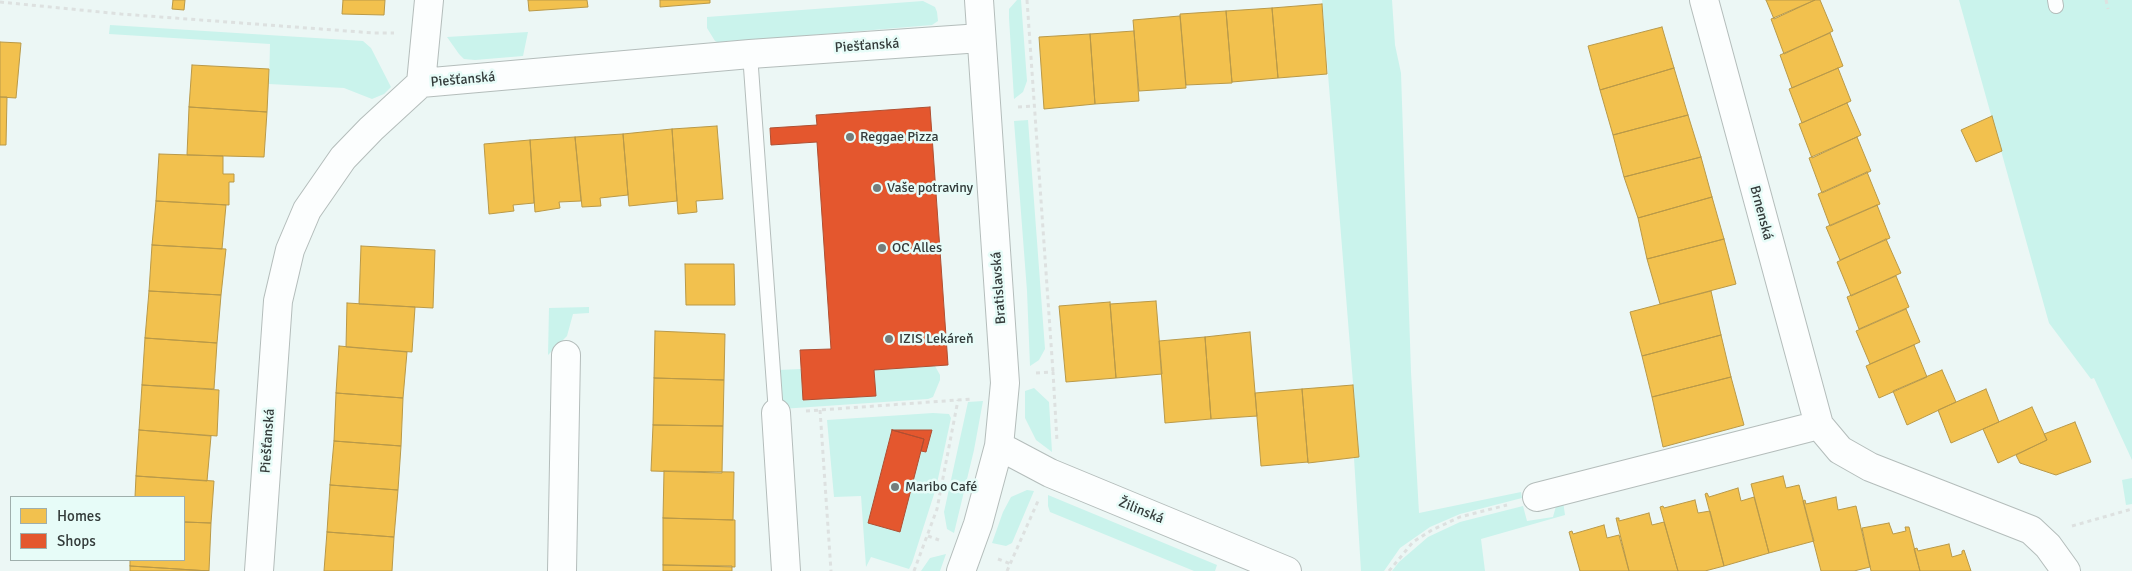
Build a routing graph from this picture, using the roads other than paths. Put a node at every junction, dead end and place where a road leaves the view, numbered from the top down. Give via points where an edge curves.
1 (429, 0) edge
2 (979, 0) edge
3 (1704, 0) edge
4 (981, 38) junction
5 (750, 54) junction
6 (421, 84) junction
7 (566, 355) dead end
8 (776, 413) joint
9 (1819, 425) junction
10 (999, 446) junction
11 (1537, 497) road end
12 (259, 571) edge
13 (562, 571) edge
14 (786, 571) edge
15 (961, 571) edge
16 (1287, 571) edge
17 (2066, 571) edge

1 - 6 street
2 - 4 street, Bratislavská
3 - 9 street, Brnenská
4 - 5 street, Piešťanská
4 - 10 street, Bratislavská via 1004,386
5 - 6 street, Piešťanská
5 - 8 lane
6 - 12 street, Piešťanská via 343,158 307,210 296,232 278,301
7 - 13 street
8 - 14 street
9 - 11 street
9 - 17 street, Brnenská via 1840,450 1870,467 2031,530 2048,546
10 - 15 street, Bratislavská via 978,524
10 - 16 street, Žilinská via 1050,473

